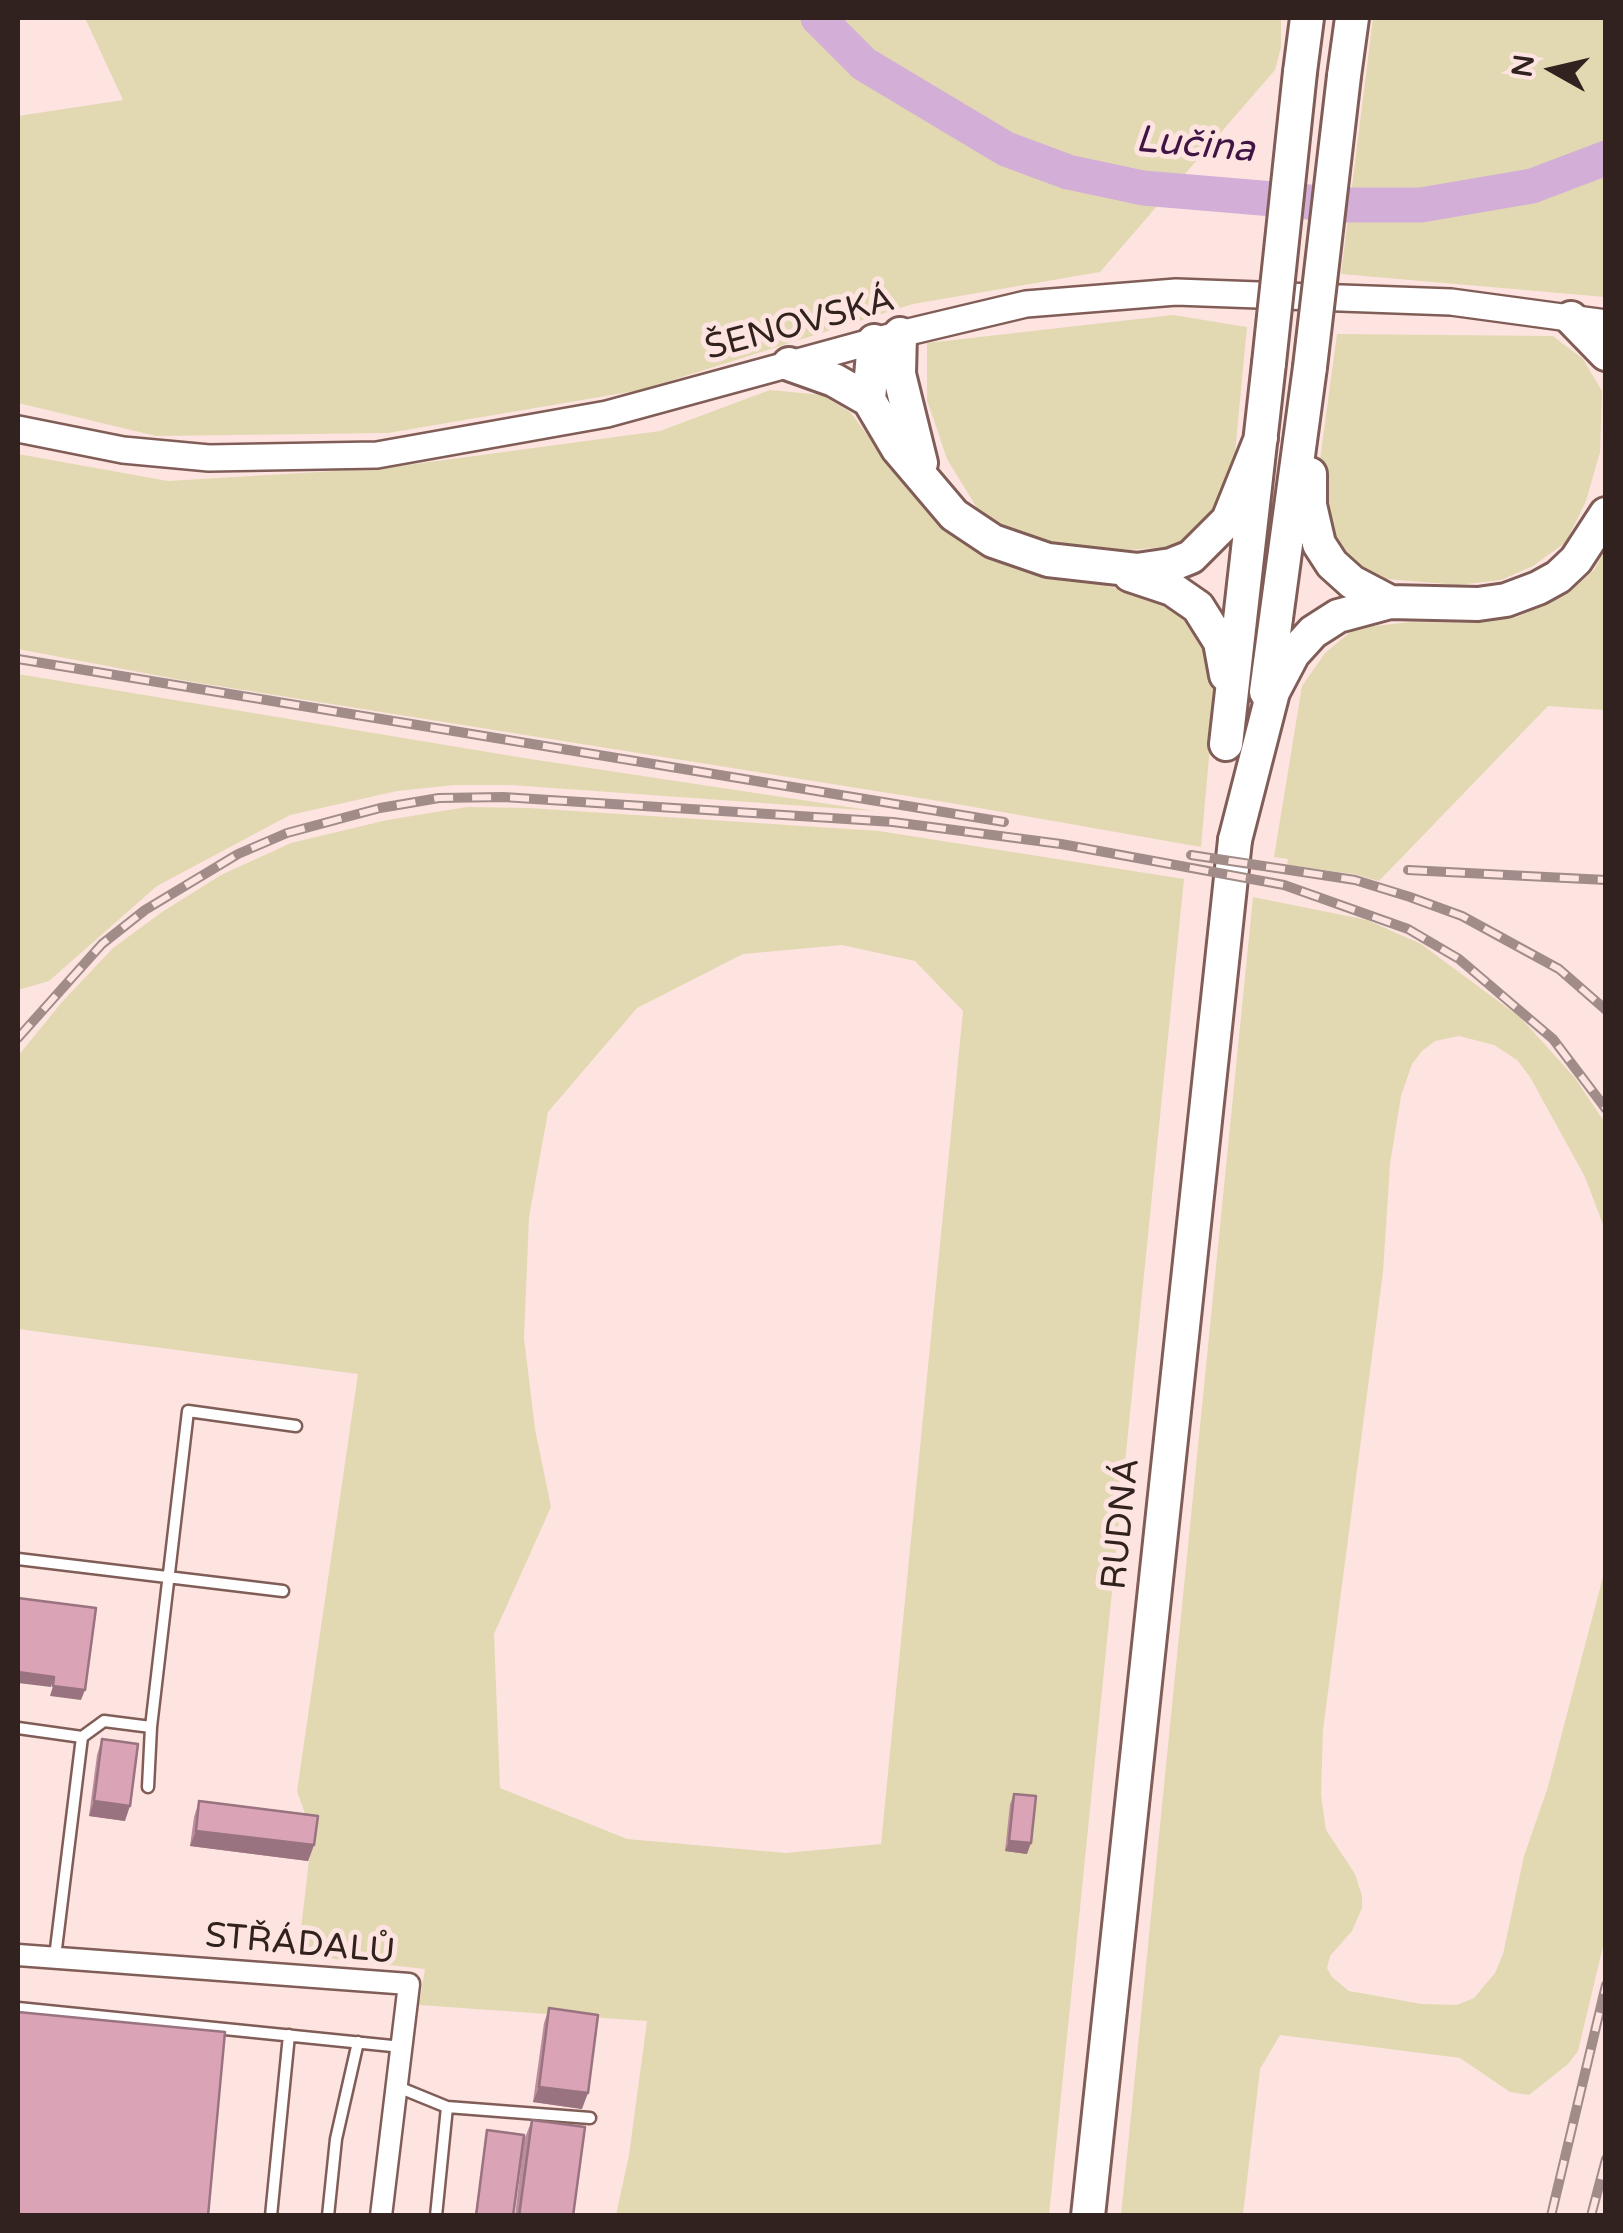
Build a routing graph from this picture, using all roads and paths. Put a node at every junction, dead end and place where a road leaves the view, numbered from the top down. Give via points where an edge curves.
1 (1352, 18) edge
2 (1305, 21) edge
3 (1571, 318) junction
4 (1606, 323) edge
5 (887, 338) junction
6 (1606, 354) edge
7 (788, 364) junction
8 (1309, 371) junction
9 (870, 400) junction
10 (18, 429) edge
11 (1262, 438) junction
12 (928, 486) junction
13 (1606, 514) edge
14 (1102, 568) junction
15 (1390, 602) junction
16 (1243, 745) junction
17 (296, 1426) dead end
18 (18, 1559) edge
19 (169, 1578) junction
20 (282, 1591) dead end
21 (152, 1727) junction
22 (18, 1728) edge
23 (82, 1737) junction
24 (148, 1786) dead end
25 (18, 1955) edge
26 (55, 1958) junction
27 (18, 2008) edge
28 (289, 2035) junction
29 (358, 2042) junction
30 (402, 2046) junction
31 (397, 2086) junction
32 (447, 2107) junction
33 (590, 2118) dead end
34 (270, 2216) edge
35 (328, 2216) edge
36 (381, 2216) edge
37 (436, 2216) edge
38 (1088, 2216) edge

1 - 8 main road, bridge
2 - 11 main road, bridge
3 - 4 street, ŠENOVSKÁ
3 - 5 street, ŠENOVSKÁ via 1451,302 1176,292 1026,304
3 - 6 main road
5 - 7 street, ŠENOVSKÁ
5 - 9 main road
5 - 12 main road
7 - 9 main road
7 - 10 street, ŠENOVSKÁ via 608,414 378,455 209,458 123,450
8 - 15 main road via 1318,399 1310,477 1314,532 1341,573
8 - 16 main road
9 - 12 main road
11 - 14 main road via 1236,507 1204,547 1171,564
11 - 16 main road via 1252,496
12 - 14 main road via 954,515 1013,551
13 - 15 main road via 1576,560 1538,588 1478,604
14 - 16 main road via 1172,588 1203,613 1220,642
15 - 16 main road via 1338,616 1305,640
16 - 38 main road, RUDNÁ
17 - 19 lane via 188,1411
18 - 19 lane
19 - 20 lane
19 - 21 lane
21 - 23 lane via 104,1721
21 - 24 lane
22 - 23 lane
23 - 26 lane
25 - 26 street, STŘÁDALŮ
26 - 30 street, STŘÁDALŮ via 408,1984
27 - 28 lane
28 - 29 lane
28 - 34 lane
29 - 30 lane
29 - 35 lane via 336,2139
30 - 31 street, STŘÁDALŮ
31 - 32 lane
31 - 36 street, STŘÁDALŮ
32 - 33 lane
32 - 37 lane

